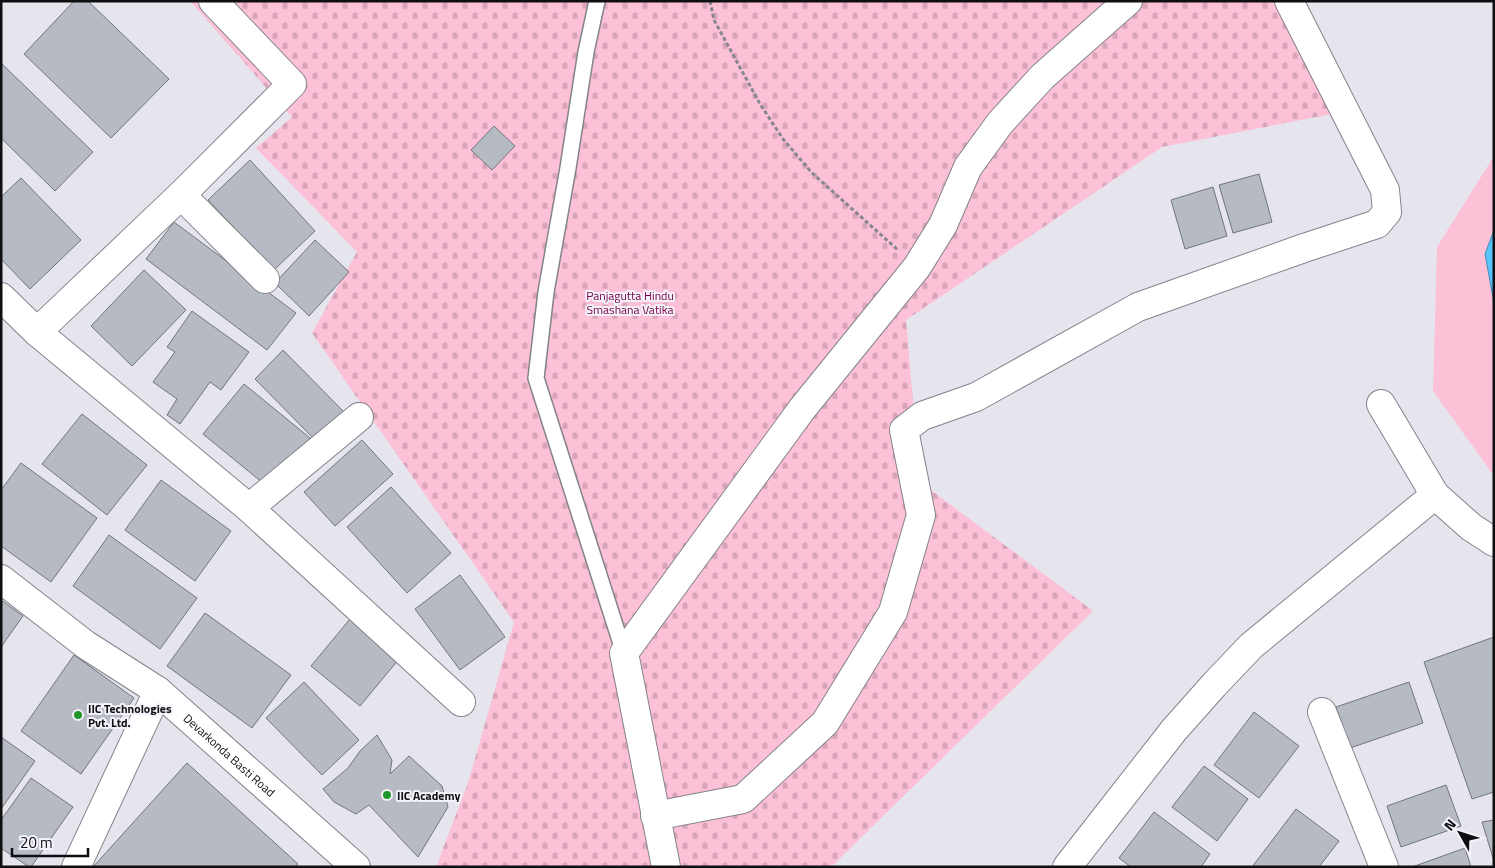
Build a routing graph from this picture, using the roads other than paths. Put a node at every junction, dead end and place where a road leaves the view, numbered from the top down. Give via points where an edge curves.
1 (213, 1) edge
2 (597, 1) edge
3 (1128, 1) edge
4 (1289, 1) edge
5 (181, 195) junction
6 (265, 279) dead end
7 (1, 297) edge
8 (37, 332) junction
9 (1381, 404) dead end
10 (359, 416) dead end
11 (1434, 495) junction
12 (249, 508) junction
13 (1494, 542) edge
14 (1, 579) edge
15 (624, 653) junction
16 (158, 691) junction
17 (461, 702) dead end
18 (1322, 712) dead end
19 (655, 816) junction
20 (76, 867) edge
21 (356, 867) edge
22 (666, 867) edge
23 (1068, 867) edge
24 (1384, 867) edge

1 - 5 street via 292,84
2 - 15 lane via 546,292 536,378
3 - 15 street via 1042,77 1000,123 968,167 942,226 917,268 802,409
4 - 19 street via 1385,190 1387,212 1377,224 1138,307 976,396 922,416 904,430 921,515 893,612 824,723 743,799
5 - 6 street
5 - 8 street
7 - 8 street
8 - 12 street
9 - 11 street
10 - 12 street
11 - 13 street
11 - 23 street via 1251,646 1174,730
12 - 17 street
14 - 16 street, Devarkonda Basti Road via 86,645
15 - 19 street
16 - 20 street
16 - 21 street, Devarkonda Basti Road
18 - 24 street
19 - 22 street

